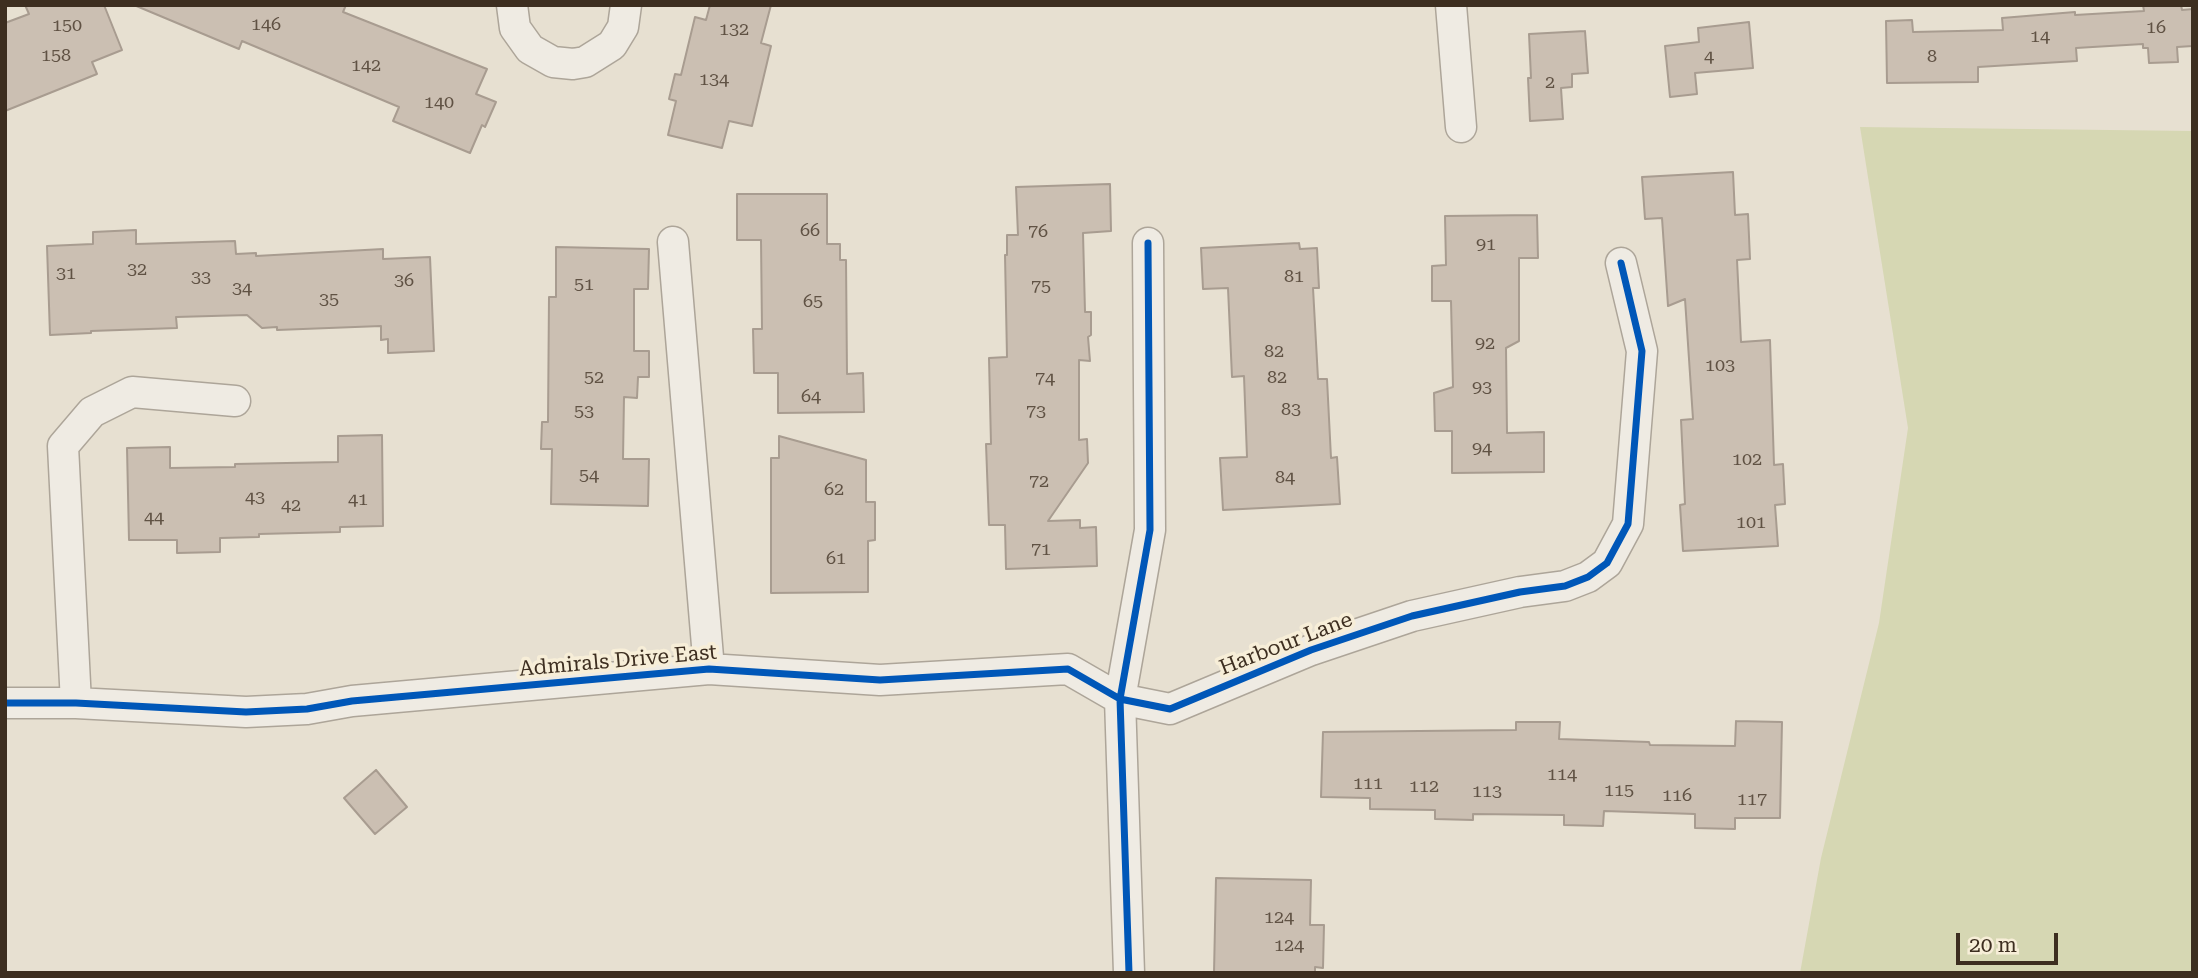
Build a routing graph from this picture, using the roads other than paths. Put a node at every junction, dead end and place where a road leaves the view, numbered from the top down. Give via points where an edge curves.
1 (512, 5) edge
2 (626, 5) edge
3 (1451, 5) edge
4 (1461, 127) dead end
5 (673, 242) dead end
6 (1149, 243) dead end
7 (1621, 263) dead end
8 (235, 401) dead end
9 (709, 669) junction
10 (1120, 699) junction
11 (5, 703) edge
12 (76, 703) junction
13 (1129, 973) edge

1 - 2 street via 515,28 530,49 553,62 573,64 612,45 623,27
3 - 4 street
5 - 9 street
6 - 10 street via 1150,530
7 - 10 street, Harbour Lane via 1642,351 1628,524 1607,563 1565,586 1520,592 1387,624 1311,650 1170,709
8 - 12 street via 132,392 92,412 63,446
9 - 10 street, Admirals Drive East via 880,680 1068,669
9 - 12 street, Admirals Drive East via 295,710 233,712
10 - 13 street
11 - 12 street, Admirals Drive East

